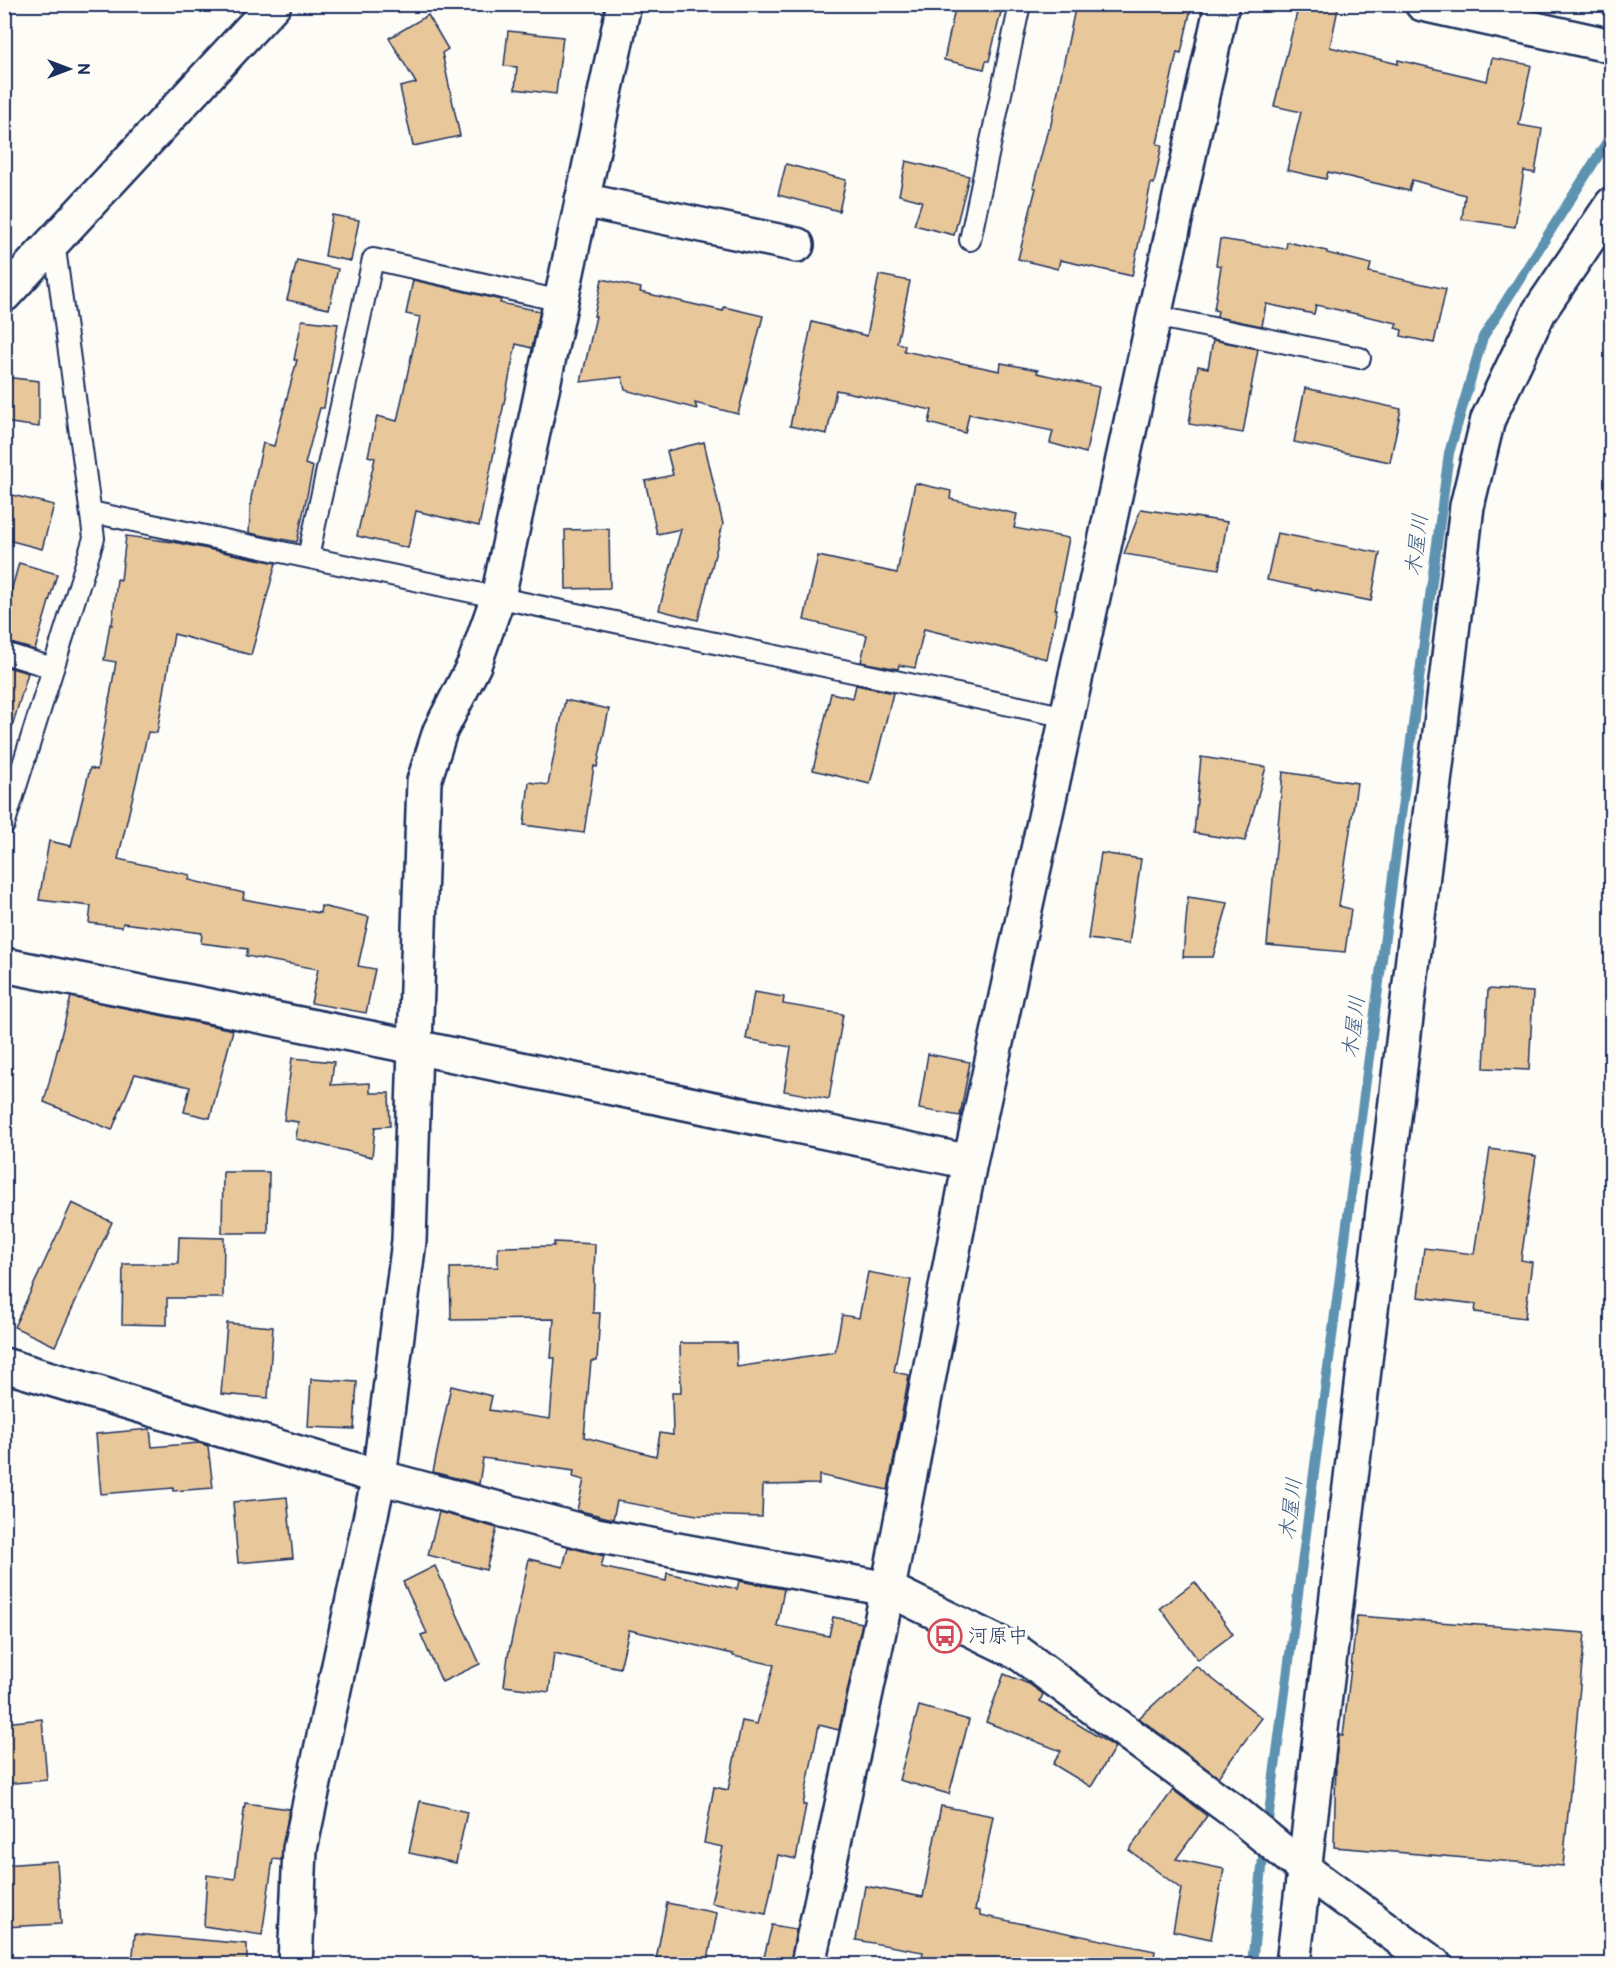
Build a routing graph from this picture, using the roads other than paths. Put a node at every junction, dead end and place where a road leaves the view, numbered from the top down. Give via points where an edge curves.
1 (274, 4) edge
2 (624, 4) edge
3 (1020, 4) edge
4 (1222, 4) edge
5 (1422, 4) edge
6 (1611, 46) edge
7 (582, 200) junction
8 (1611, 204) edge
9 (970, 240) dead end
10 (54, 241) junction
11 (797, 245) dead end
12 (4, 295) edge
13 (561, 301) junction
14 (1154, 316) junction
15 (1360, 358) dead end
16 (91, 512) junction
17 (308, 557) junction
18 (498, 597) junction
19 (4, 653) edge
20 (53, 668) junction
21 (1067, 717) junction
22 (4, 825) edge
23 (4, 966) edge
24 (416, 1047) junction
25 (970, 1162) junction
26 (4, 1365) edge
27 (379, 1477) junction
28 (888, 1588) junction
29 (1304, 1869) junction
30 (295, 1965) edge
31 (808, 1965) edge
32 (1293, 1965) edge
33 (1434, 1965) edge

1 - 10 street
2 - 7 street
3 - 9 lane
4 - 14 street
5 - 6 street
7 - 11 street
7 - 13 street
8 - 29 street via 1534,322 1488,419 1467,506
10 - 12 street
10 - 16 lane
13 - 17 lane via 373,259
13 - 18 street
14 - 15 lane
14 - 21 street
16 - 17 lane
16 - 20 lane via 94,538
17 - 18 lane
18 - 21 lane
18 - 24 street via 474,665 440,731 424,781
19 - 20 lane
20 - 22 lane
21 - 25 street
23 - 24 street
24 - 25 street
24 - 27 street via 409,1241
25 - 28 street
26 - 27 street
27 - 28 street via 596,1536
27 - 30 street via 300,1849
28 - 29 street via 1019,1653 1236,1813
28 - 31 street
29 - 32 street
29 - 33 street

